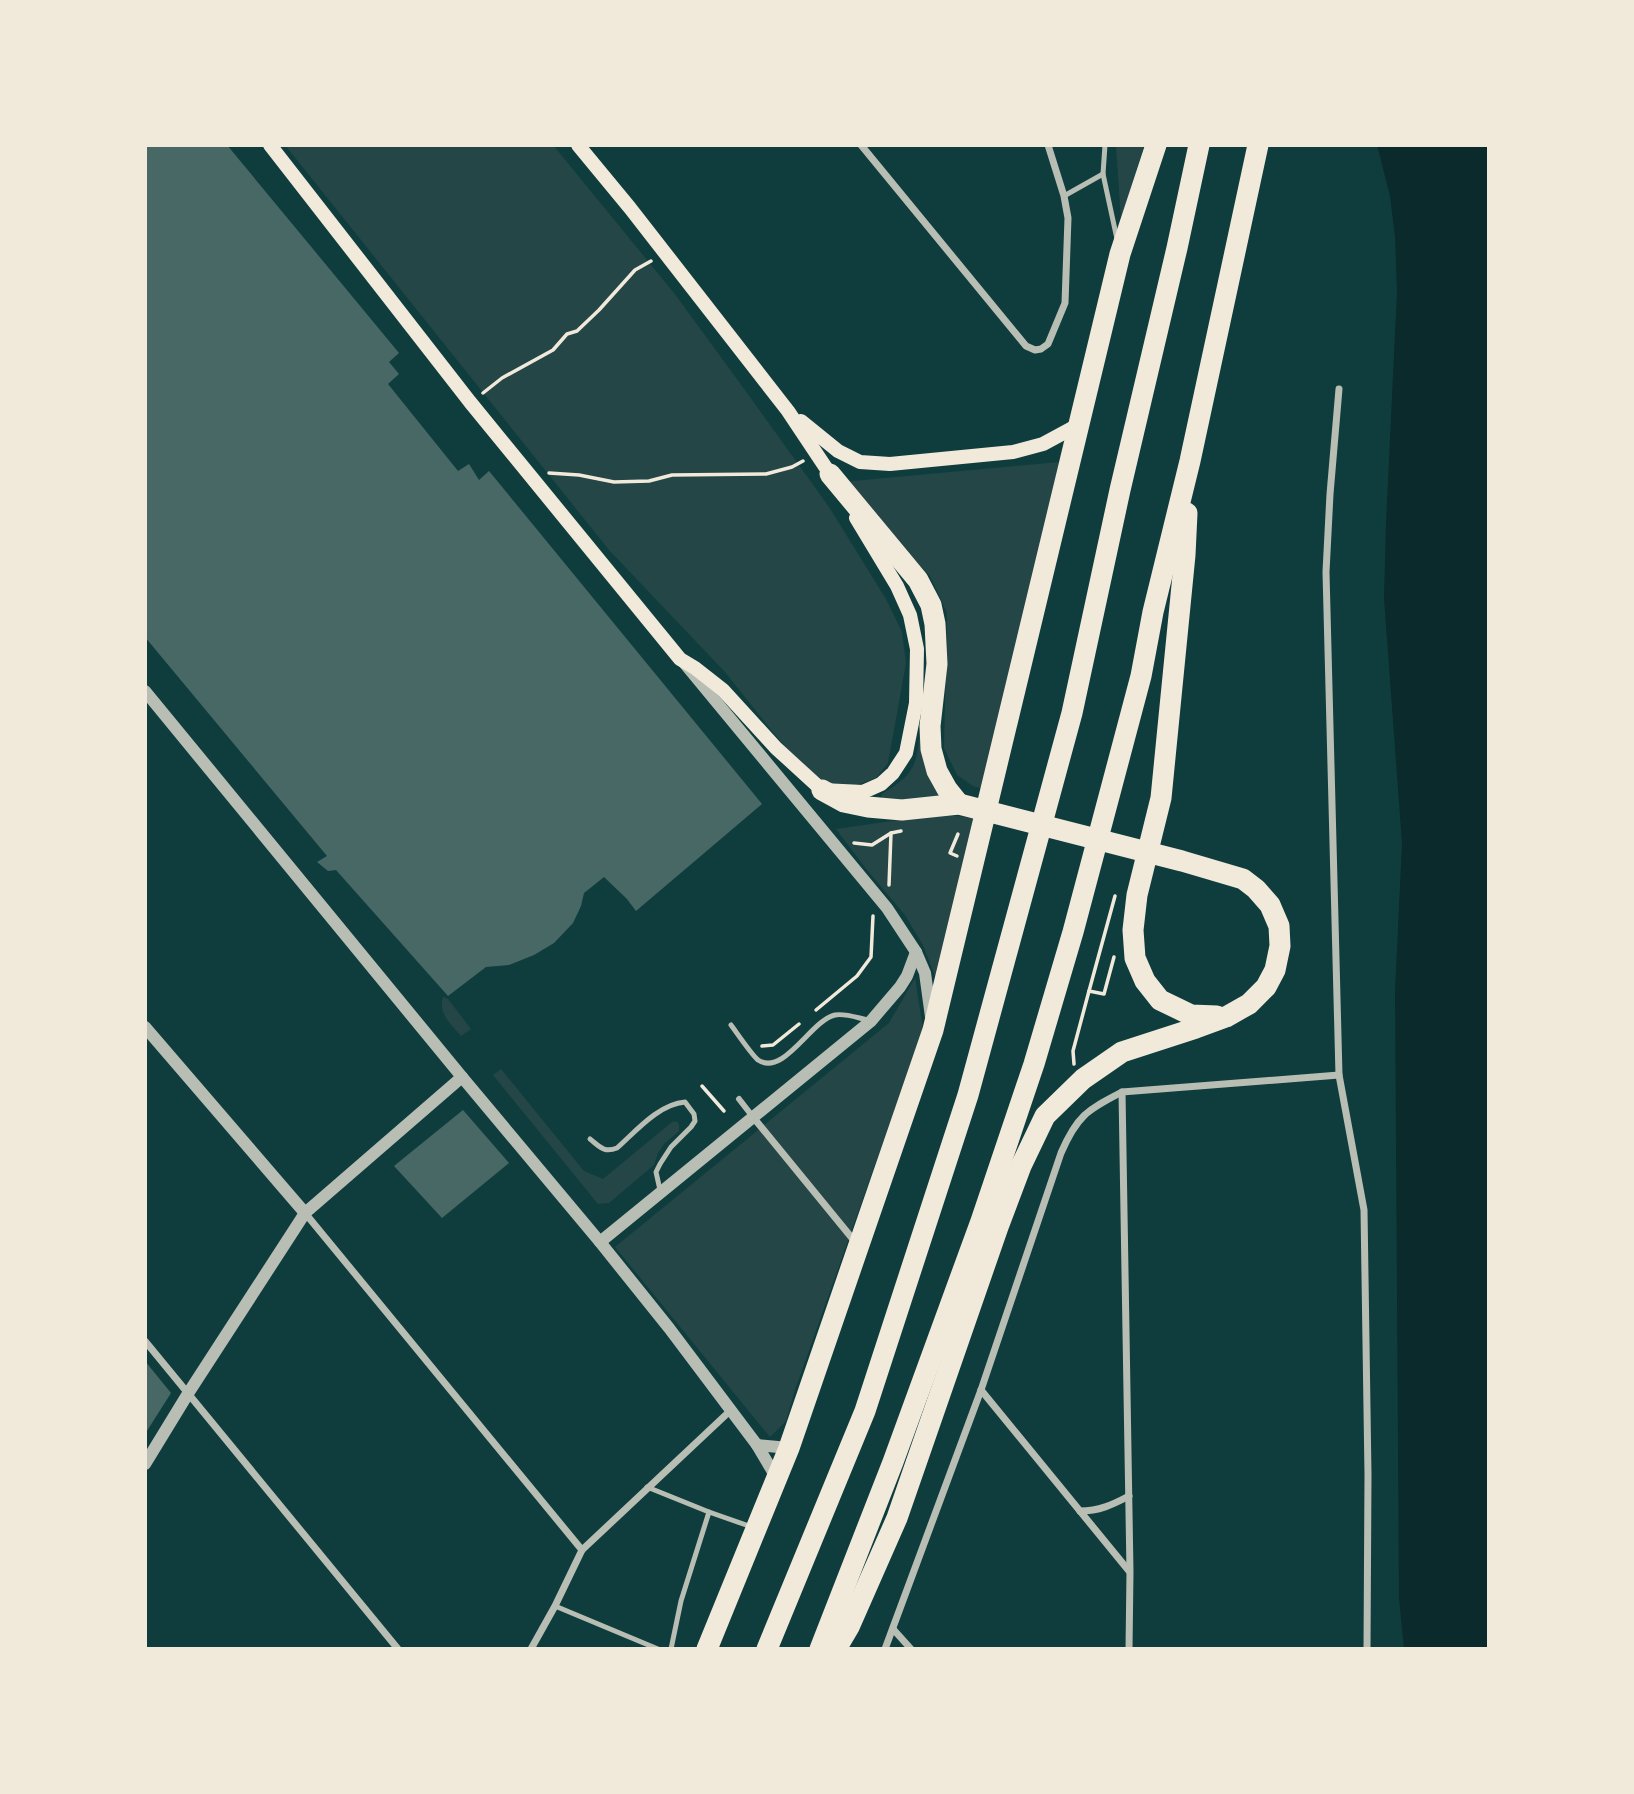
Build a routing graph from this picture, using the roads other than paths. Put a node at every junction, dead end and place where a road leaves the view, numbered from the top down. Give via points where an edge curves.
1 (270, 145) edge
2 (578, 145) edge
3 (861, 145) edge
4 (1048, 145) edge
5 (1105, 145) edge
6 (1156, 145) edge
7 (1199, 145) edge
8 (1258, 145) edge
9 (1103, 174) junction
10 (1064, 196) junction
11 (1120, 254) junction
12 (1339, 389) dead end
13 (788, 411) junction
14 (1080, 424) junction
15 (1190, 461) junction
16 (830, 474) junction
17 (680, 659) junction
18 (145, 691) edge
19 (822, 790) junction
20 (963, 805) junction
21 (916, 952) junction
22 (1226, 1017) junction
23 (871, 1021) junction
24 (731, 1025) dead end
25 (145, 1027) edge
26 (933, 1030) junction
27 (1339, 1076) junction
28 (462, 1077) junction
29 (1122, 1093) junction
30 (739, 1099) dead end
31 (753, 1117) junction
32 (590, 1139) dead end
33 (662, 1192) junction
34 (305, 1213) junction
35 (600, 1242) junction
36 (858, 1246) junction
37 (145, 1341) edge
38 (981, 1390) junction
39 (188, 1392) junction
40 (731, 1410) junction
41 (757, 1445) junction
42 (789, 1448) junction
43 (145, 1464) edge
44 (776, 1477) junction
45 (648, 1487) junction
46 (1129, 1496) junction
47 (1080, 1511) junction
48 (709, 1512) junction
49 (755, 1529) junction
50 (582, 1550) junction
51 (1130, 1572) junction
52 (555, 1606) junction
53 (893, 1629) junction
54 (398, 1649) edge
55 (531, 1649) edge
56 (658, 1649) edge
57 (671, 1649) edge
58 (707, 1649) edge
59 (767, 1649) edge
60 (820, 1649) edge
61 (836, 1649) edge
62 (885, 1649) edge
63 (911, 1649) edge
64 (1129, 1649) edge
65 (1367, 1649) edge

1 - 17 main road via 470,402
2 - 13 main road
3 - 10 street via 1026,346 1035,350 1048,344 1065,303 1068,218
4 - 10 street
5 - 9 lane
6 - 11 highway
7 - 59 highway via 1072,713 968,1095 865,1411
8 - 15 highway
9 - 10 lane
9 - 11 lane
11 - 14 highway
12 - 27 street via 1326,572
13 - 14 main road via 838,451 860,462 890,464 1013,452 1043,444
13 - 16 main road
14 - 26 highway
15 - 22 highway via 1161,798 1133,930 1135,958 1144,981 1160,1000 1191,1015
15 - 60 highway via 1141,676 1034,1064 977,1233
16 - 19 main road via 910,615 917,649 916,703 906,753 881,785 863,792
16 - 20 highway via 918,580 931,604 937,664 931,749 947,789
17 - 19 main road via 723,690
17 - 21 street via 887,908
18 - 28 street
19 - 20 highway via 844,802 868,807 902,810
20 - 22 highway via 1182,861 1243,880 1256,889 1279,926 1275,970 1249,1004
21 - 23 street via 900,987
21 - 26 street via 925,973
22 - 61 highway via 1122,1052 1083,1079 1045,1116 1021,1166 897,1518
23 - 24 lane via 835,1015 823,1020 784,1058 772,1063 758,1059
23 - 31 street
25 - 34 street
26 - 36 highway
27 - 29 street
27 - 65 street via 1364,1210
28 - 34 street
28 - 35 street
29 - 38 street via 1093,1107 1069,1134
29 - 46 street
30 - 31 street
31 - 33 street
31 - 36 street
32 - 33 lane via 604,1149 617,1147 665,1107 685,1102 695,1121 656,1172
33 - 35 street
34 - 39 street
34 - 50 street
35 - 40 street
36 - 42 highway
37 - 39 street
38 - 47 street
38 - 53 street
39 - 43 street
39 - 54 street
40 - 41 street
40 - 45 street
41 - 42 street
41 - 44 street
42 - 44 highway
44 - 49 highway
45 - 48 lane
45 - 50 street
46 - 47 street via 1096,1511
46 - 51 street
47 - 51 street
48 - 49 lane
48 - 57 lane
49 - 58 highway
50 - 52 street
51 - 64 street
52 - 55 street
52 - 56 lane
53 - 62 street
53 - 63 street

